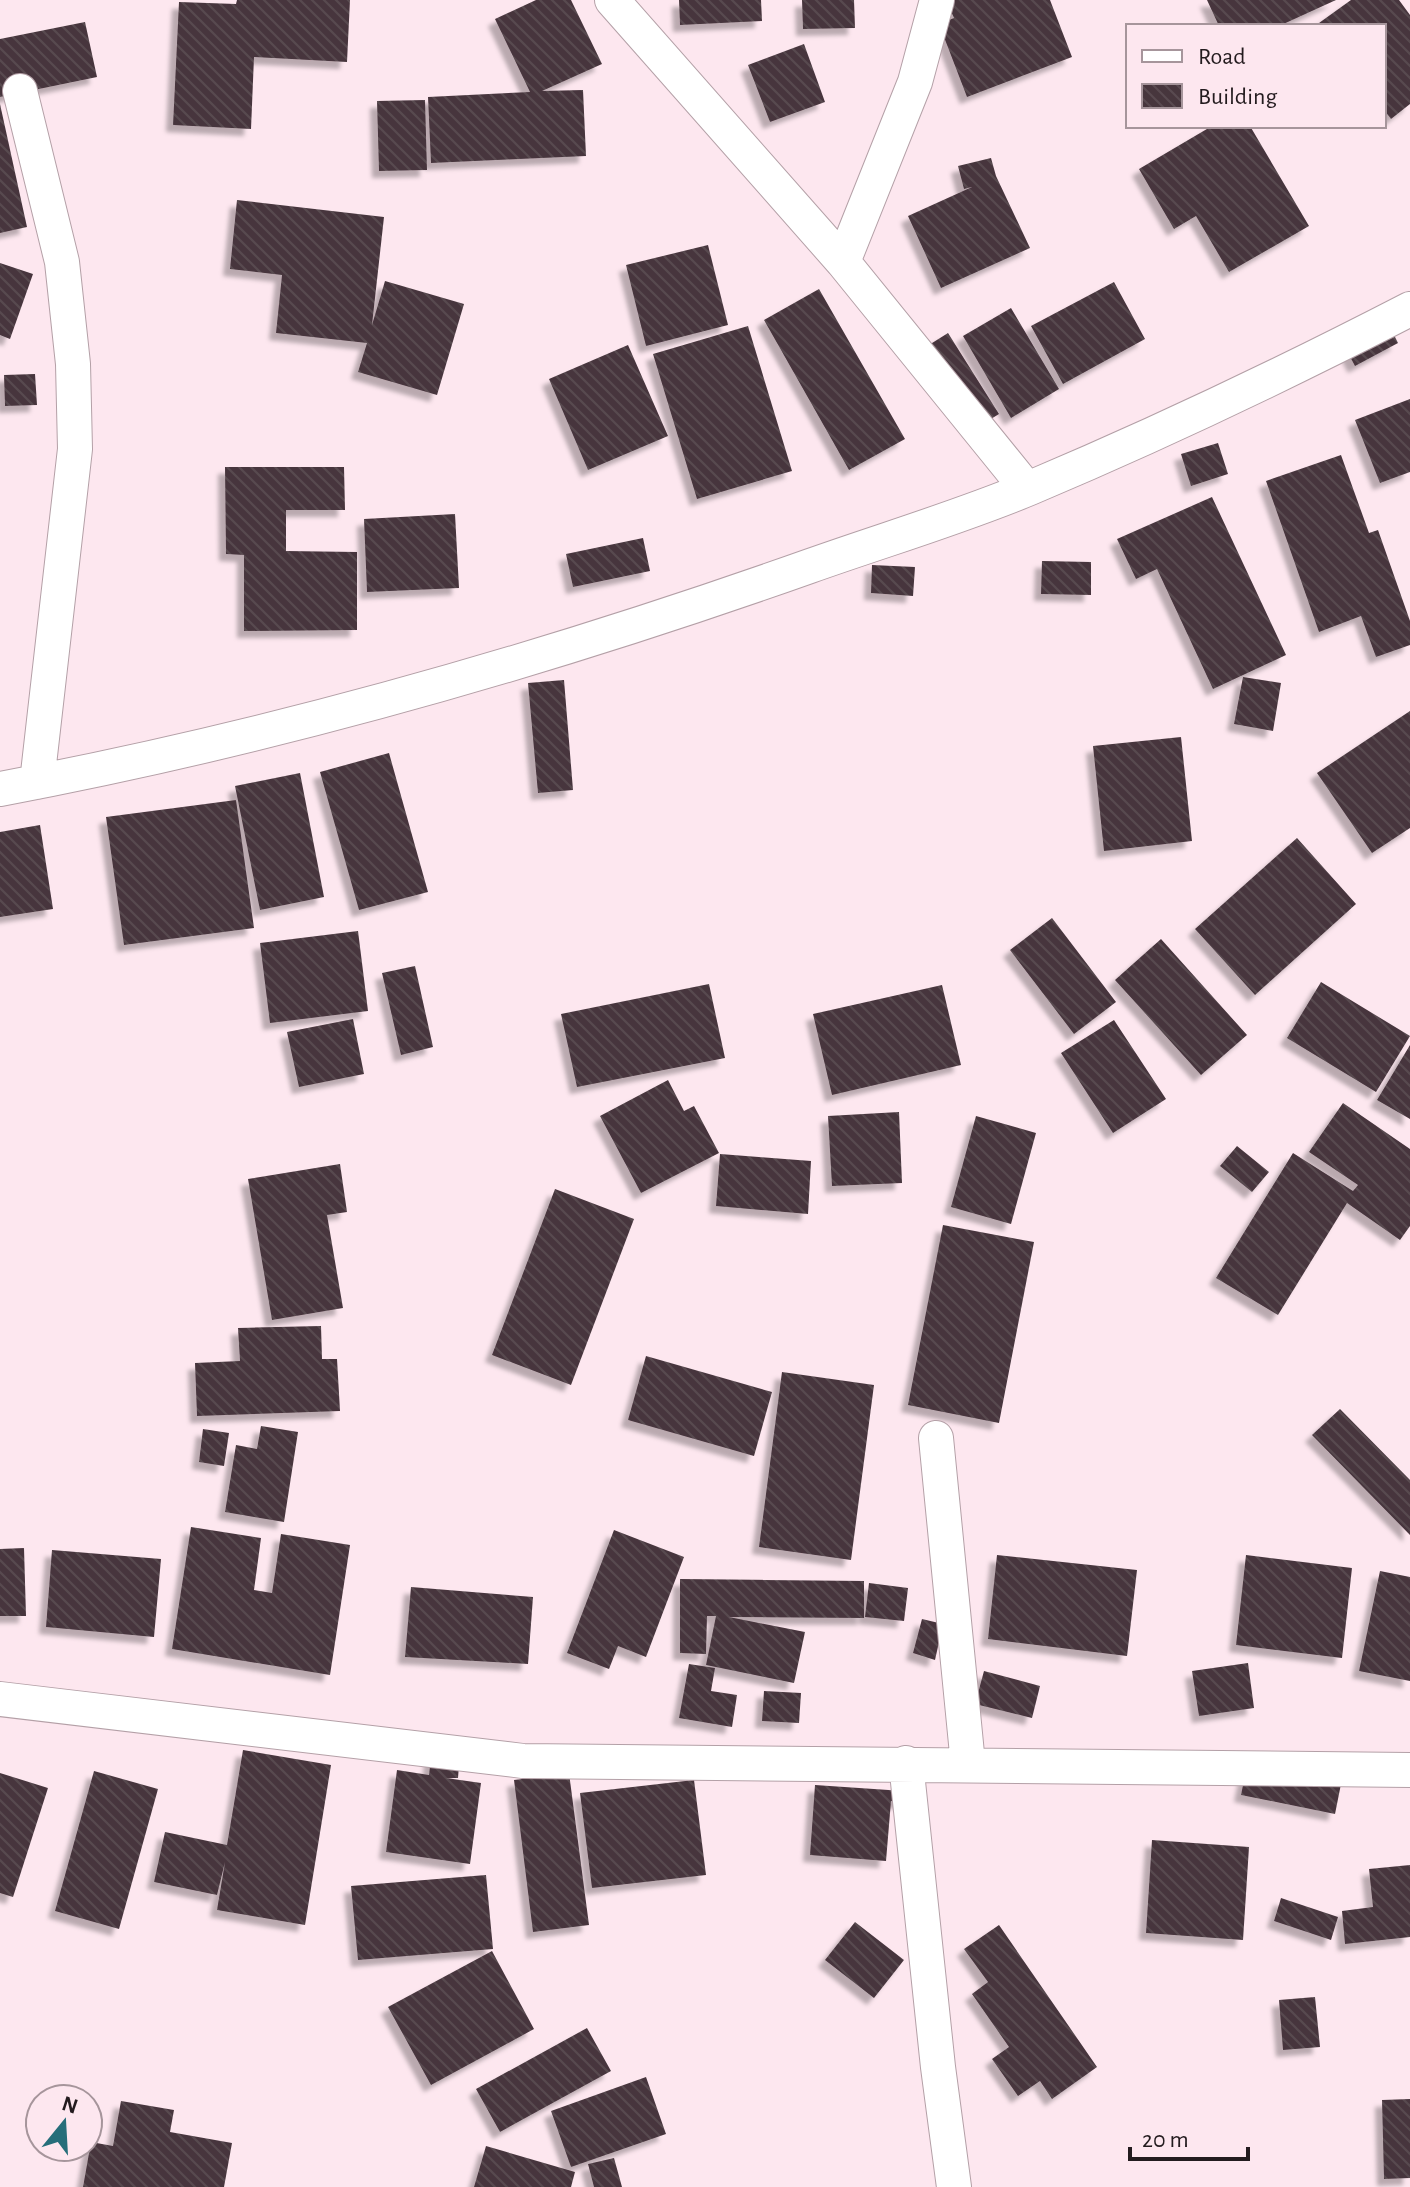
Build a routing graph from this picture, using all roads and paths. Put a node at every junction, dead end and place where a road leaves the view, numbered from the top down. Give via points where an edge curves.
1 (612, 0) edge
2 (937, 0) edge
3 (20, 91) dead end
4 (843, 262) junction
5 (1410, 309) edge
6 (1027, 489) junction
7 (37, 782) junction
8 (0, 789) edge
9 (936, 1438) dead end
10 (0, 1699) edge
11 (906, 1763) junction
12 (968, 1764) junction
13 (1410, 1770) edge
14 (954, 2187) edge

1 - 4 street
2 - 4 street via 915,82
3 - 7 street via 62,262 74,392 75,449
4 - 6 street
5 - 6 street
6 - 7 street via 677,613 524,661 316,721
7 - 8 street
9 - 12 street
10 - 11 street via 523,1761
11 - 12 street
11 - 14 street
12 - 13 street

